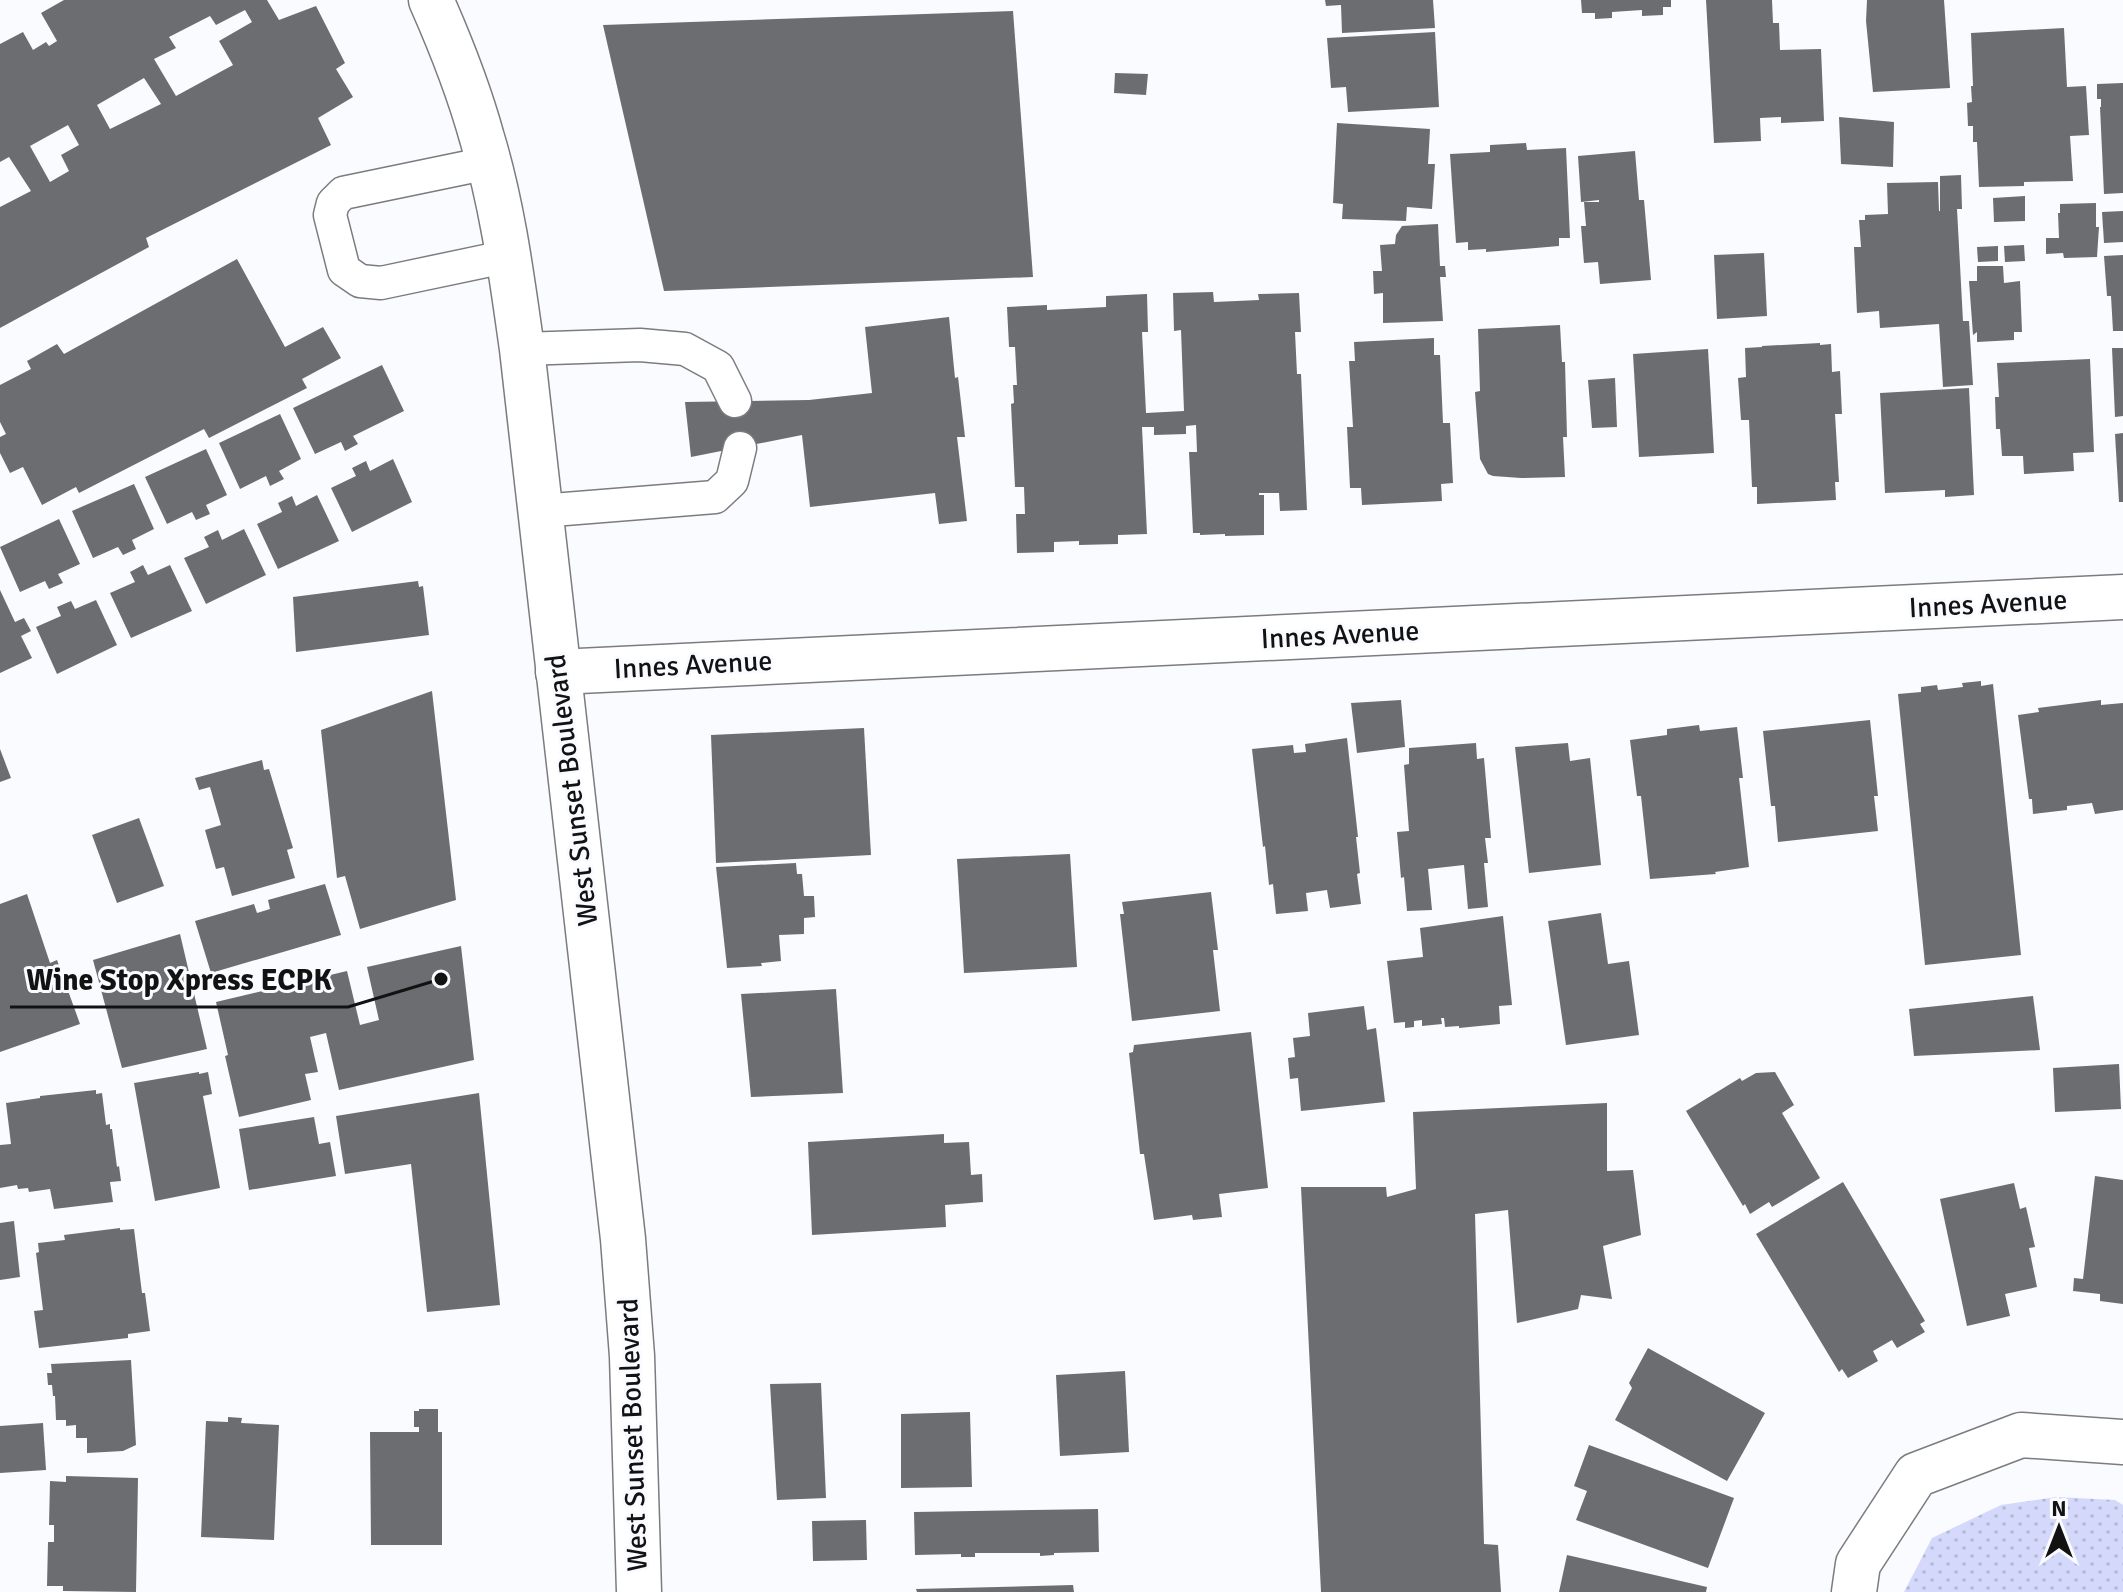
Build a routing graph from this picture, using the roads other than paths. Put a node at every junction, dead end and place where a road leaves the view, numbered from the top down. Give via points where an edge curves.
1 (431, 0) edge
2 (488, 163) junction
3 (509, 256) junction
4 (522, 349) junction
5 (735, 401) dead end
6 (740, 448) dead end
7 (540, 511) junction
8 (2123, 597) edge
9 (558, 672) junction
10 (2123, 1442) edge
11 (639, 1592) edge
12 (1854, 1592) edge

1 - 2 street, West Sunset Boulevard
2 - 3 street, West Sunset Boulevard
2 - 3 lane via 343,193 330,215 344,270 360,281 381,283
3 - 4 street, West Sunset Boulevard
4 - 5 lane via 685,349 718,367
4 - 7 street, West Sunset Boulevard
6 - 7 lane via 732,481 715,497
7 - 9 street, West Sunset Boulevard
8 - 9 street, Innes Avenue
9 - 11 street, West Sunset Boulevard via 623,1239
10 - 12 street via 2021,1435 1916,1475 1858,1564

